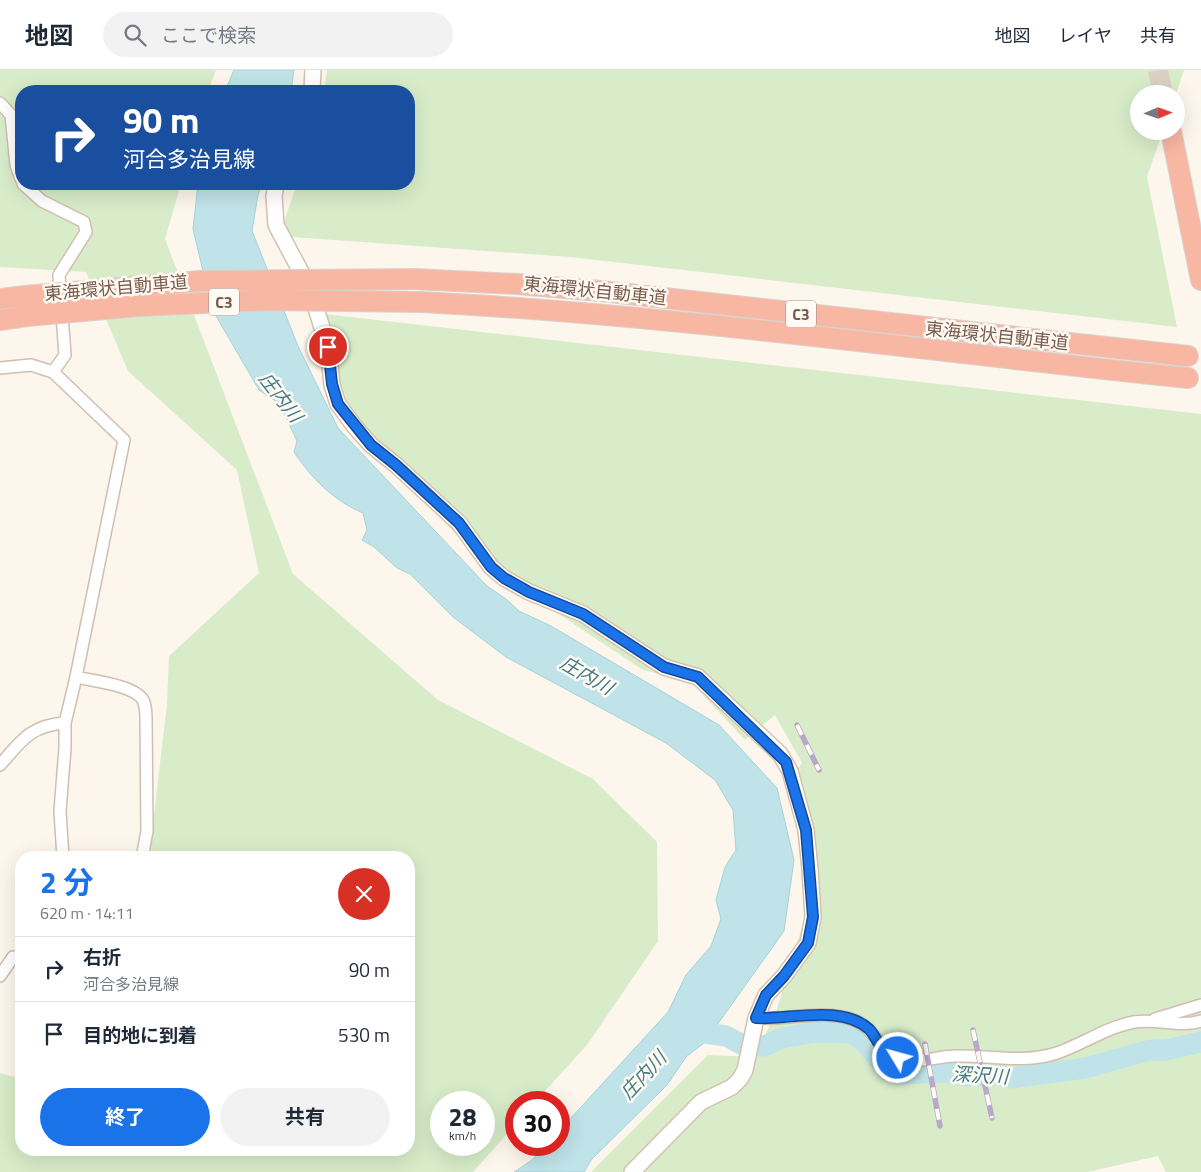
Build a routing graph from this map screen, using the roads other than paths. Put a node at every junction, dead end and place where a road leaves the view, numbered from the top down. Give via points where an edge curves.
1 (313, 70) edge
2 (312, 85) edge
3 (0, 103) edge
4 (1173, 140) edge
5 (15, 155) edge
6 (30, 190) edge
7 (275, 190) edge
8 (1201, 280) edge
9 (0, 299) edge
10 (0, 320) edge
11 (1188, 356) dead end
12 (0, 368) edge
13 (53, 372) junction
14 (1188, 378) dead end
15 (76, 677) junction
16 (64, 723) junction
17 (0, 765) edge
18 (63, 851) edge
19 (143, 851) edge
20 (15, 957) edge
21 (0, 976) edge
22 (1201, 1005) edge
23 (1148, 1021) junction
24 (1201, 1021) edge
25 (755, 1022) junction
26 (632, 1172) edge

1 - 2 main road
3 - 5 street via 11,115
4 - 8 highway
6 - 13 street via 42,201 84,222 86,232 58,275 65,356
7 - 25 main road via 276,225 310,289 328,347 338,404 360,433 459,523 491,567 504,578 583,614 664,667 698,677 786,762 806,830 813,917 808,943 766,995
9 - 11 highway, 東海環状自動車道 / C3, bridge via 200,281 414,279 601,291
10 - 14 highway, 東海環状自動車道 / C3, bridge via 139,306 232,302 421,302 668,319
12 - 13 street via 31,364
13 - 15 street via 124,440
15 - 16 street
15 - 19 street via 129,689 138,693 144,702 147,831
16 - 17 street via 47,725 31,732
16 - 18 street via 60,811
20 - 21 street
22 - 23 street
23 - 24 street via 1191,1024
23 - 25 street via 1116,1026 1069,1049 1023,1060 955,1056 898,1058 884,1049 869,1029 854,1020 813,1015
25 - 26 main road via 740,1079 732,1087 701,1102

